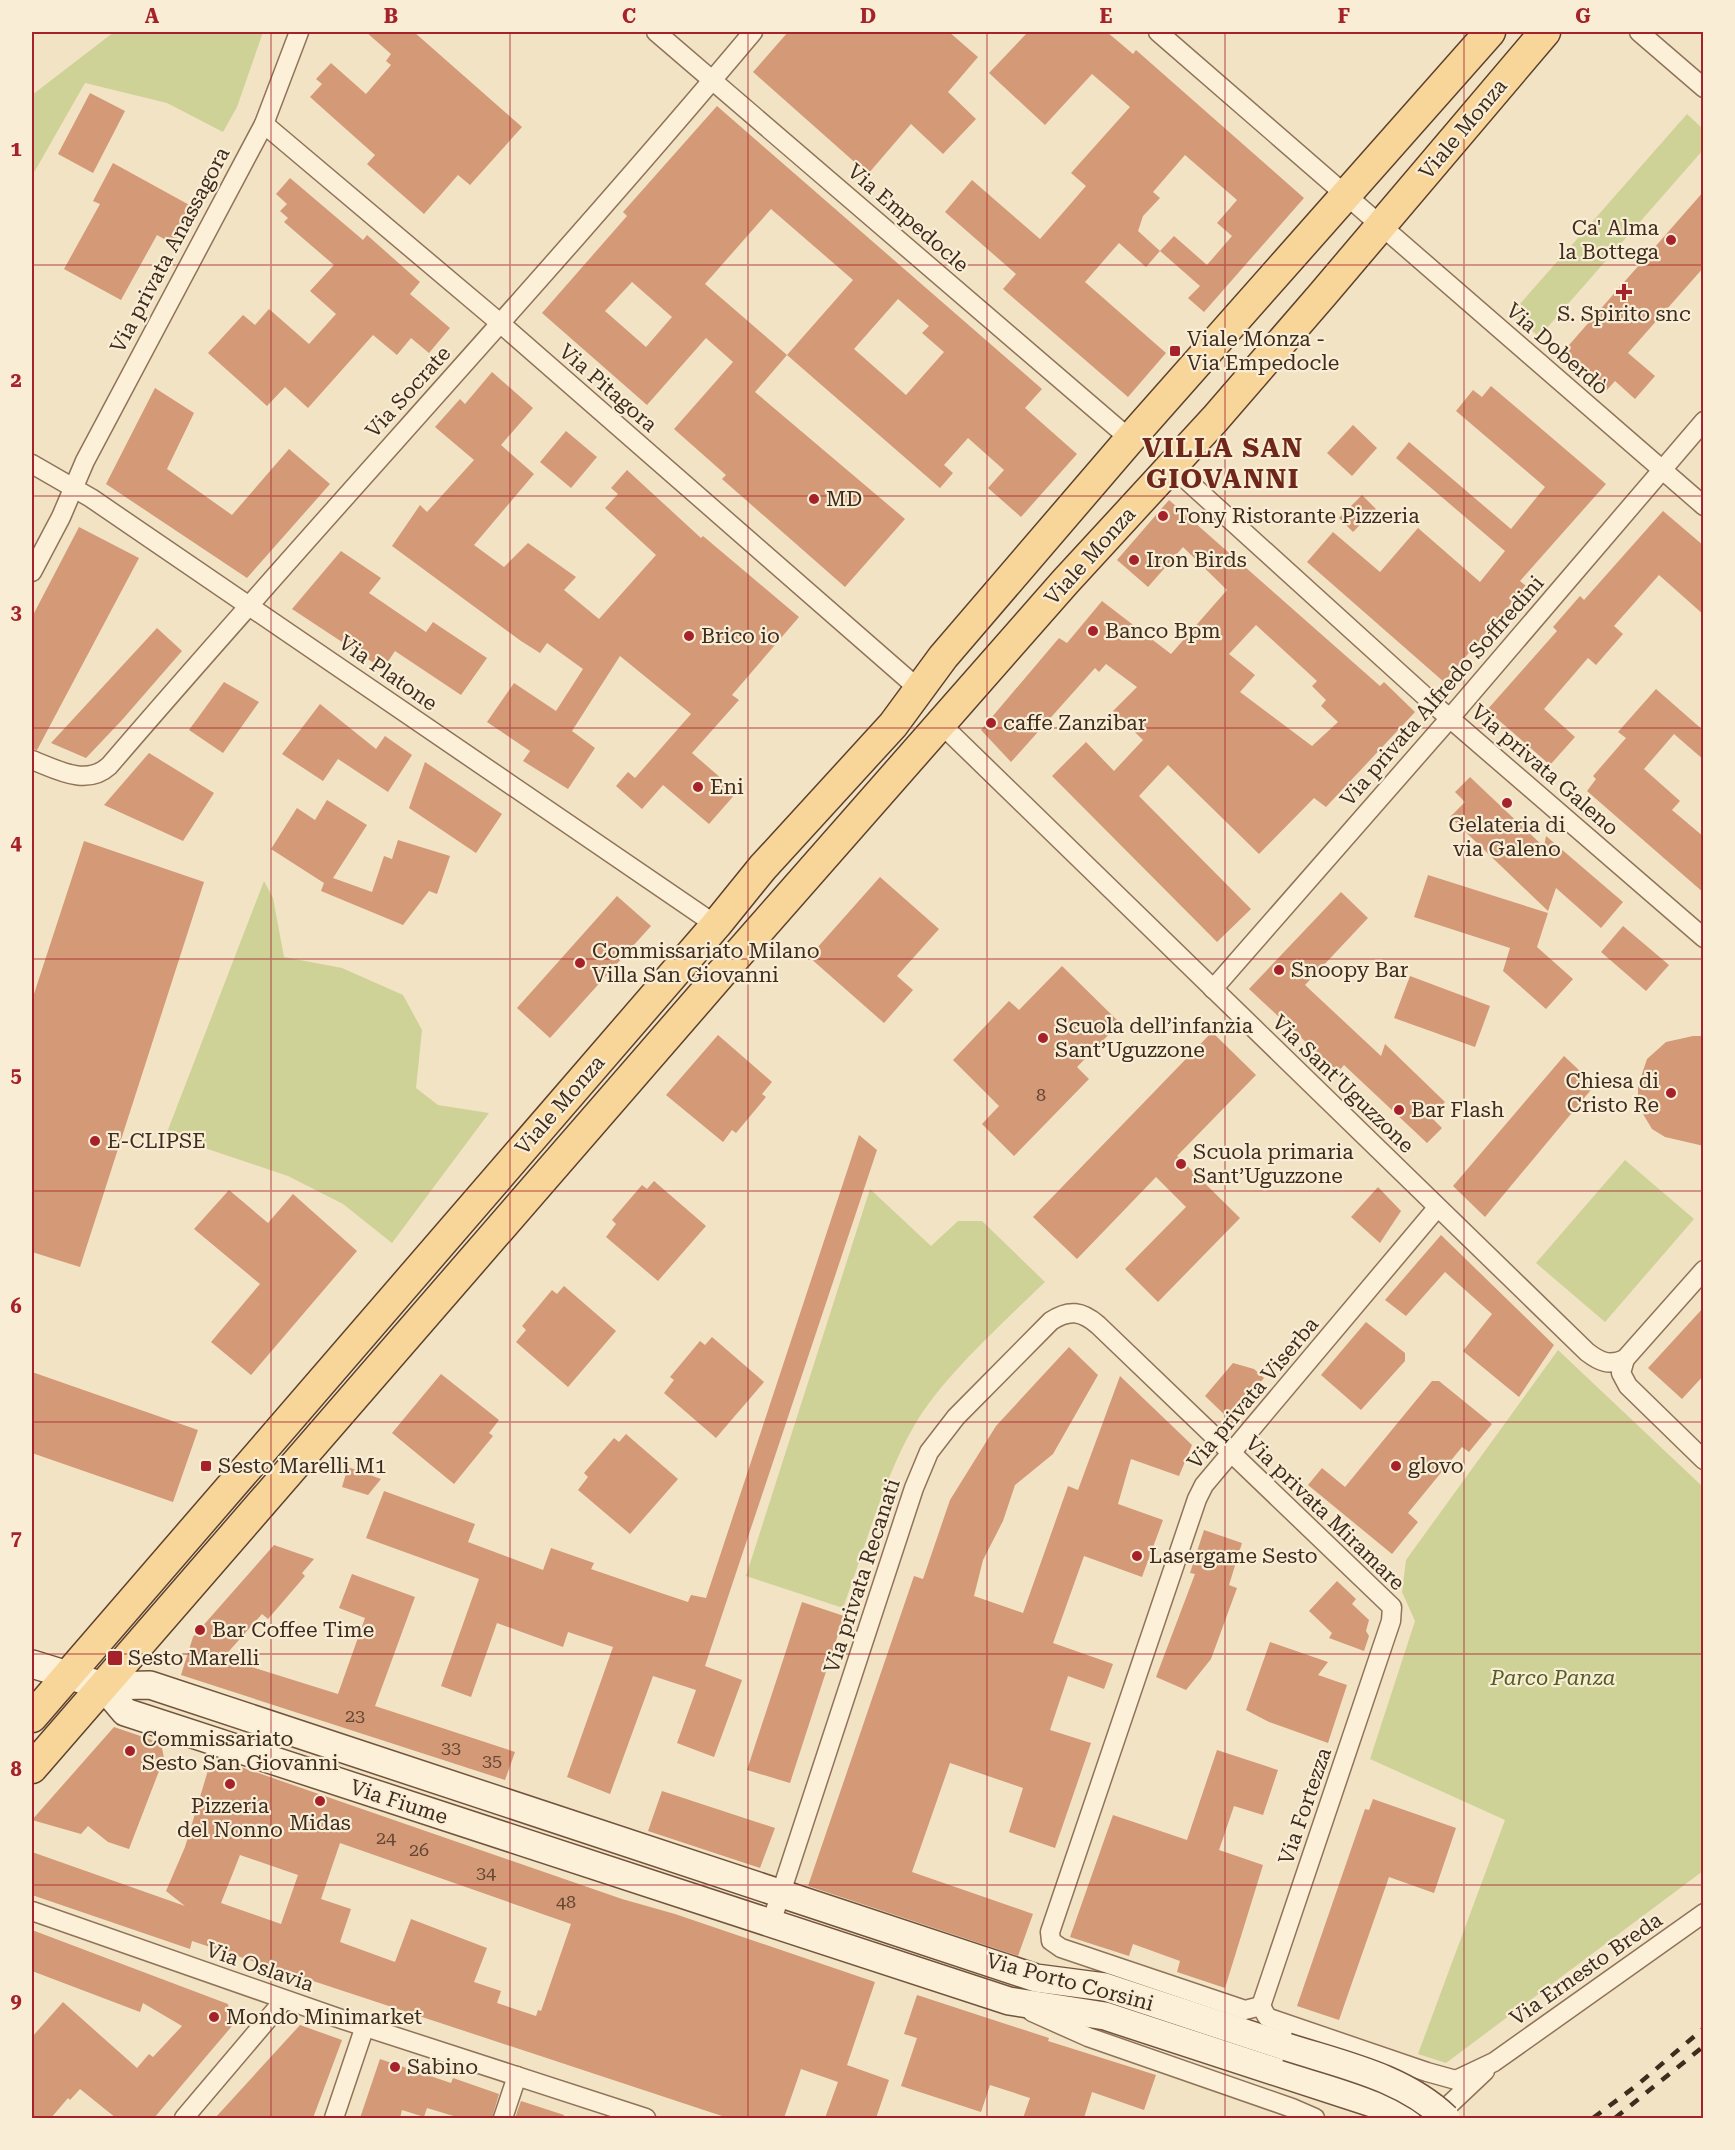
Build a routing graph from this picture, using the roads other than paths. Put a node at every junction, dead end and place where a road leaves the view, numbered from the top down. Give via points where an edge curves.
1 (299, 32) edge
2 (656, 32) edge
3 (753, 32) edge
4 (1158, 32) edge
5 (1490, 32) edge
6 (1545, 32) edge
7 (1639, 32) edge
8 (711, 80) junction
9 (1704, 88) edge
10 (264, 124) junction
11 (1347, 197) junction
12 (1381, 226) junction
13 (500, 323) junction
14 (1704, 421) edge
15 (1130, 439) junction
16 (32, 464) edge
17 (1171, 466) junction
18 (1661, 470) junction
19 (74, 487) junction
20 (1704, 506) edge
21 (32, 572) edge
22 (248, 604) junction
23 (920, 690) junction
24 (1450, 718) junction
25 (941, 724) junction
26 (32, 760) edge
27 (716, 925) junction
28 (1704, 938) edge
29 (1213, 989) junction
30 (1437, 1208) junction
31 (1704, 1270) edge
32 (1088, 1317) joint
33 (1625, 1359) junction
34 (1230, 1452) junction
35 (1704, 1460) edge
36 (1391, 1621) joint
37 (32, 1664) edge
38 (68, 1675) junction
39 (103, 1686) junction
40 (32, 1717) edge
41 (32, 1768) edge
42 (651, 1851) joint
43 (637, 1879) joint
44 (781, 1893) junction
45 (32, 1911) edge
46 (1704, 1913) edge
47 (771, 1923) junction
48 (1051, 1941) joint
49 (284, 2000) junction
50 (1009, 2001) junction
51 (1262, 2006) junction
52 (365, 2026) junction
53 (1283, 2060) junction
54 (517, 2076) junction
55 (1454, 2099) edge
56 (184, 2118) edge
57 (334, 2118) edge
58 (502, 2118) edge
59 (646, 2118) edge
60 (1315, 2118) edge
61 (1406, 2118) edge

1 - 10 street, Via privata Anassagora
2 - 8 street, Via Empedocle
3 - 8 street, Via Socrate
4 - 11 street
5 - 11 main road, Viale Monza
6 - 12 main road, Viale Monza
7 - 9 street
8 - 13 street, Via Socrate
8 - 15 street, Via Empedocle
10 - 13 street, Via Pitagora
10 - 19 street, Via privata Anassagora
11 - 12 street
11 - 15 main road, Viale Monza
12 - 17 main road, Viale Monza
12 - 18 street, Via Doberdò
13 - 22 street, Via Socrate
13 - 23 street, Via Pitagora
14 - 18 street, Via privata Alfredo Soffredini
15 - 23 main road, Viale Monza via 943,657
16 - 19 street, Via Platone
17 - 24 street, Via privata Galeno
17 - 25 main road, Viale Monza
18 - 20 street, Via Doberdò
18 - 24 street, Via privata Alfredo Soffredini
19 - 21 street, Via privata Anassagora
19 - 22 street, Via Platone
22 - 26 street, Via Socrate via 109,766 91,776 78,776
22 - 27 street, Via Platone
23 - 25 main road
23 - 27 main road, Viale Monza
24 - 28 street, Via privata Galeno
24 - 29 street, Via privata Alfredo Soffredini
25 - 29 street, Via Sant'Uguzzone
25 - 39 main road, Viale Monza
27 - 38 main road, Viale Monza
29 - 30 street, Via Sant'Uguzzone
30 - 33 street, Via Sant'Uguzzone via 1587,1352 1604,1363
30 - 34 street, Via privata Viserba
31 - 33 street
32 - 34 street, Via privata Miramare
32 - 44 street, Via privata Recanati via 1076,1312 1051,1322 956,1418 928,1452
33 - 35 street via 1621,1374 1628,1386
34 - 36 street, Via privata Miramare via 1388,1601 1392,1607
34 - 48 street, Via privata Viserba via 1197,1499 1051,1928
36 - 51 street, Via Fortezza
37 - 38 street
38 - 39 street
38 - 40 main road, Viale Monza
39 - 41 main road, Viale Monza
39 - 42 street, Via Fiume via 150,1685
39 - 43 street, Via Fiume via 125,1712
42 - 44 street, Via Porto Corsini
43 - 47 street, Via Porto Corsini
44 - 47 street, Via privata Recanati
44 - 53 street, Via Porto Corsini via 1036,1978 1105,1987
45 - 49 street, Via Oslavia
46 - 55 street, Via Ernesto Breda via 1494,2062
47 - 50 street, Via Porto Corsini
48 - 51 street, Via Porto Corsini via 1061,1948 1245,2010
49 - 52 street, Via Oslavia
49 - 56 street
50 - 53 street, Via Porto Corsini via 1106,2016
50 - 60 street, Via Porto Corsini via 1088,2037
51 - 55 street via 1267,2017 1426,2072
52 - 54 street, Via Oslavia
52 - 57 street
53 - 55 street, Via Porto Corsini, bridge via 1393,2082 1410,2090
53 - 61 street, Via Porto Corsini
54 - 58 street
54 - 59 street, Via Oslavia

